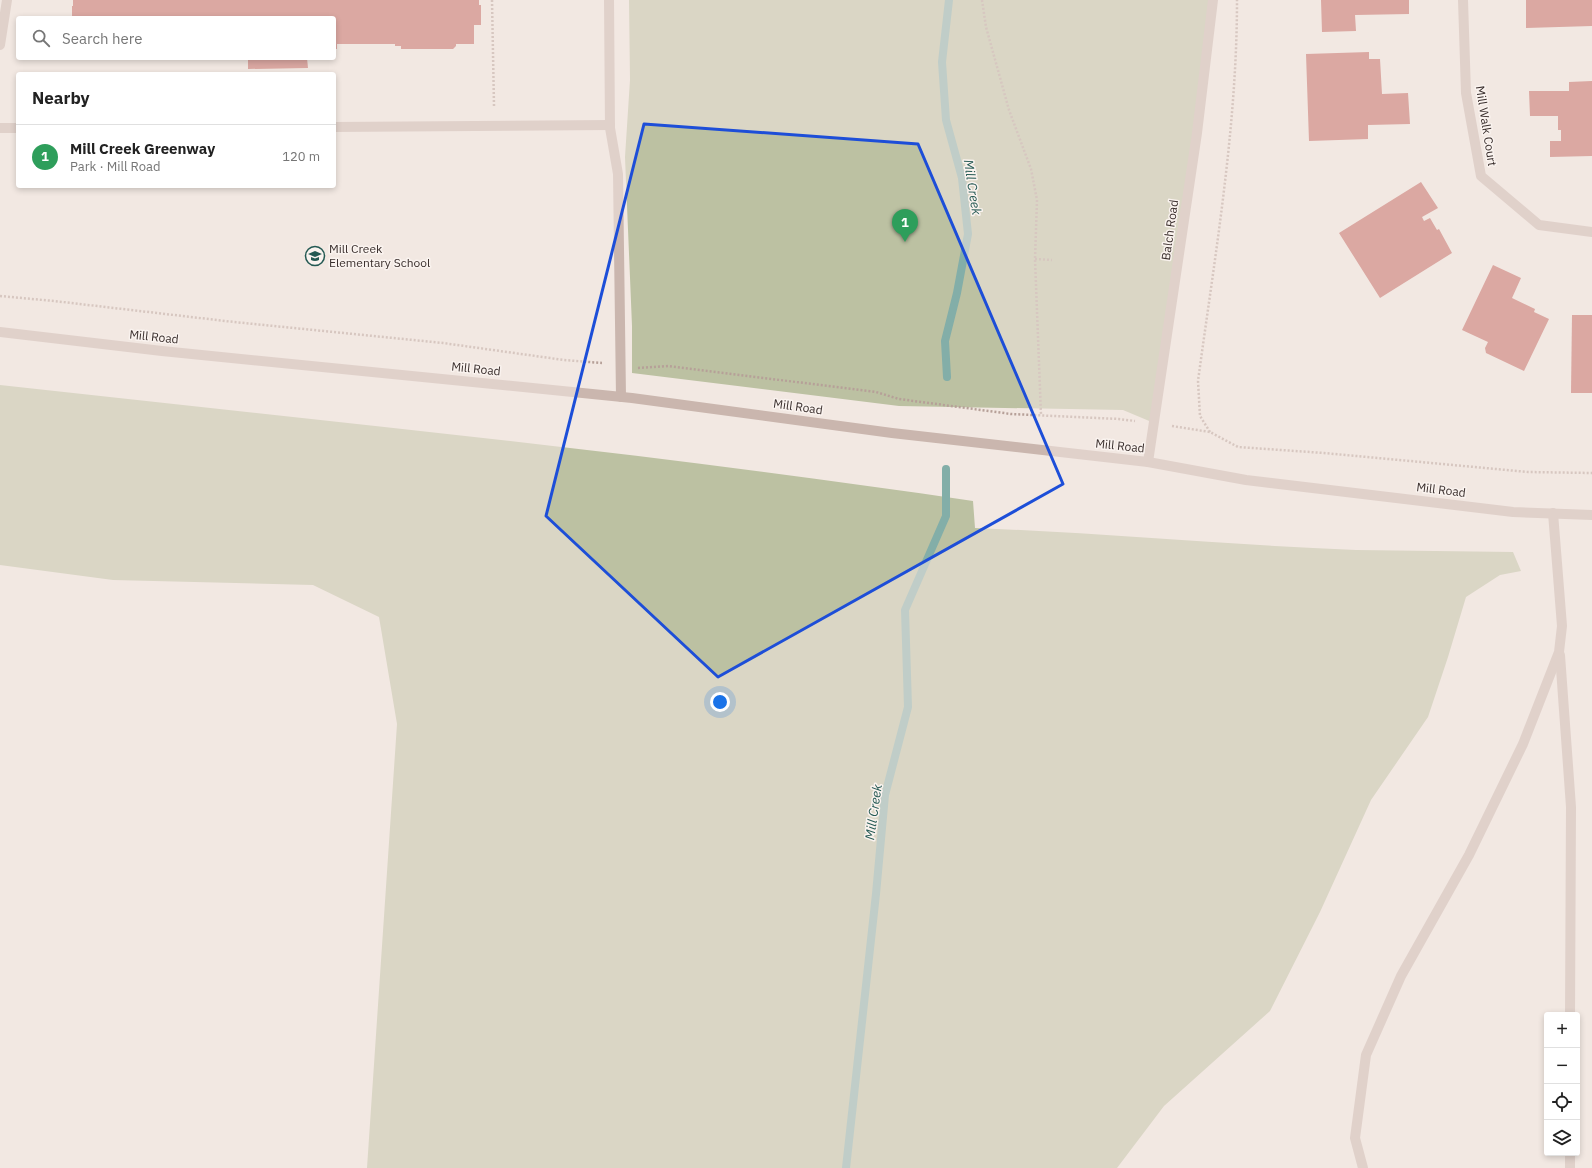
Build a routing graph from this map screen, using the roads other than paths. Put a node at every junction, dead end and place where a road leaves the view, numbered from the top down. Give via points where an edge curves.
1 (7, 0) edge
2 (609, 0) edge
3 (1212, 0) edge
4 (1463, 0) edge
5 (0, 45) edge
6 (610, 125) junction
7 (336, 127) edge
8 (0, 128) edge
9 (16, 128) edge
10 (1592, 232) edge
11 (0, 332) edge
12 (621, 397) junction
13 (1148, 462) junction
14 (1553, 513) junction
15 (1592, 515) edge
16 (1560, 652) junction
17 (1570, 1012) edge
18 (1570, 1156) edge
19 (1363, 1168) edge
20 (1570, 1168) edge

1 - 5 street
2 - 6 street
3 - 13 street, Balch Road via 1197,133
4 - 10 street, Mill Walk Court via 1466,93 1481,176 1539,225
6 - 7 street
6 - 12 street via 618,174
8 - 9 street
11 - 12 street, Mill Road via 162,351
12 - 13 street, Mill Road via 892,433
13 - 14 street, Mill Road via 1246,480 1513,512
14 - 15 street, Mill Road
14 - 16 street via 1562,626
16 - 17 street via 1571,807
16 - 19 street via 1523,744 1469,855 1402,976 1366,1055 1355,1138
18 - 20 street

